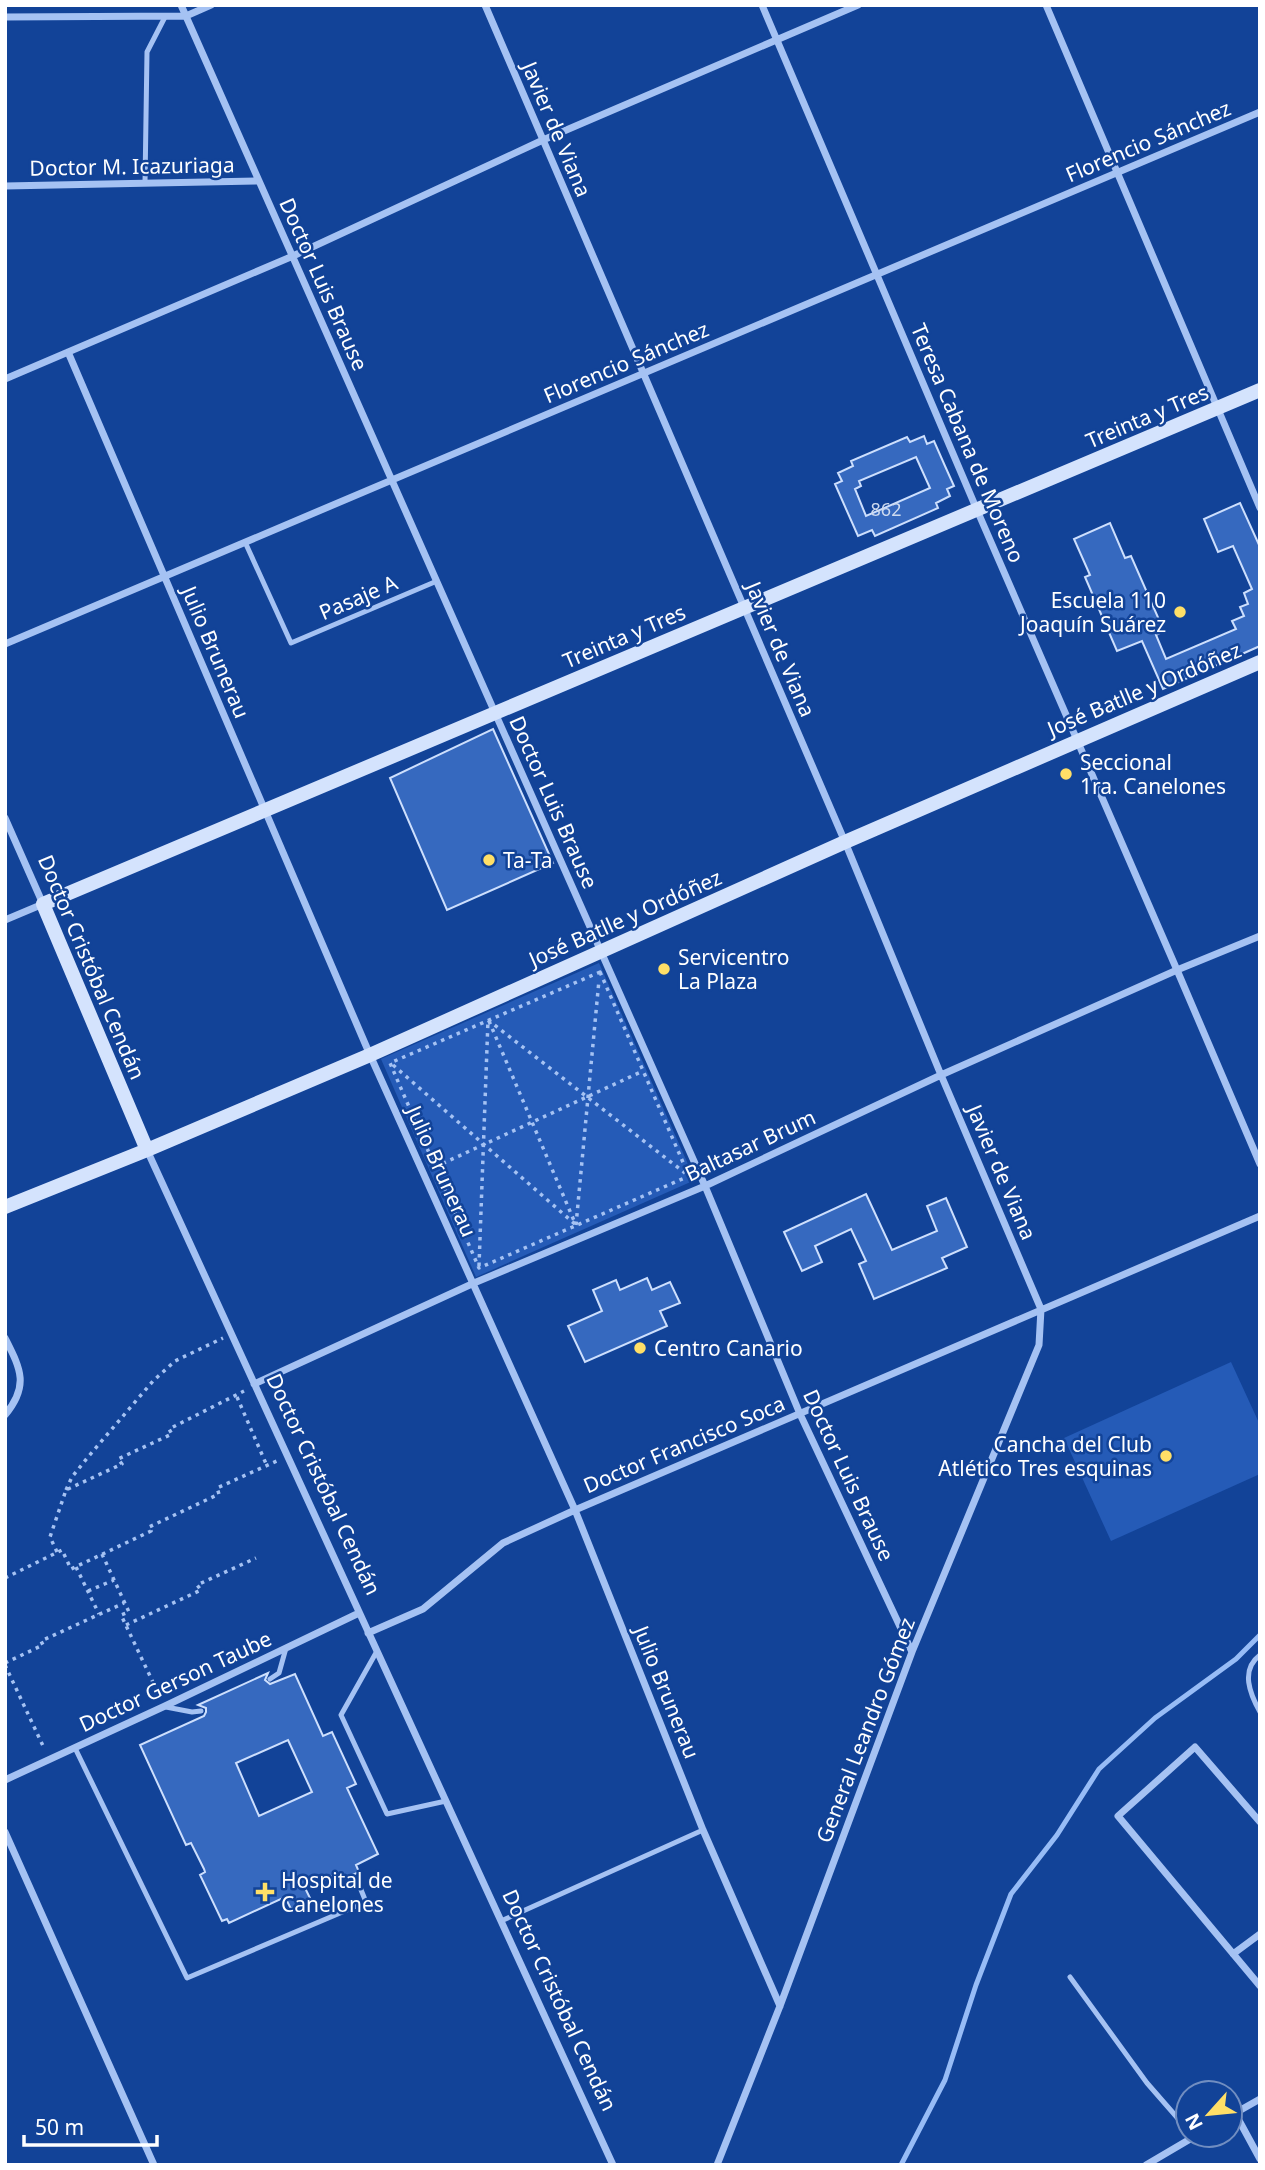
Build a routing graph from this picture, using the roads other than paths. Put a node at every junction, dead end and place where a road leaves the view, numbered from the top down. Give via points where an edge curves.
1 (181, 5) edge
2 (211, 5) edge
3 (485, 5) edge
4 (762, 5) edge
5 (858, 5) edge
6 (1046, 5) edge
7 (164, 16) junction
8 (186, 16) junction
9 (5, 18) edge
10 (777, 40) junction
11 (1260, 112) edge
12 (542, 140) junction
13 (1116, 174) junction
14 (259, 181) junction
15 (145, 183) junction
16 (5, 186) edge
17 (293, 256) junction
18 (878, 275) junction
19 (68, 352) junction
20 (642, 374) junction
21 (5, 379) edge
22 (1260, 390) edge
23 (1217, 408) junction
24 (393, 480) junction
25 (1260, 508) edge
26 (977, 510) junction
27 (245, 542) junction
28 (165, 576) junction
29 (437, 581) junction
30 (744, 608) junction
31 (5, 644) edge
32 (1260, 662) edge
33 (496, 713) junction
34 (1077, 741) junction
35 (265, 810) junction
36 (5, 818) edge
37 (845, 842) junction
38 (43, 904) junction
39 (5, 920) edge
40 (1260, 936) edge
41 (601, 953) junction
42 (1177, 970) junction
43 (370, 1055) junction
44 (941, 1075) junction
45 (147, 1150) junction
46 (1260, 1164) edge
47 (705, 1186) junction
48 (5, 1207) edge
49 (1260, 1216) edge
50 (474, 1283) junction
51 (1041, 1309) junction
52 (5, 1338) edge
53 (254, 1384) junction
54 (800, 1414) junction
55 (5, 1415) edge
56 (575, 1510) junction
57 (359, 1613) junction
58 (369, 1633) junction
59 (286, 1648) junction
60 (377, 1651) junction
61 (912, 1652) junction
62 (1260, 1655) edge
63 (270, 1679) dead end
64 (165, 1706) junction
65 (201, 1711) dead end
66 (1260, 1712) edge
67 (75, 1748) junction
68 (5, 1780) edge
69 (446, 1801) junction
70 (1260, 1822) edge
71 (703, 1830) junction
72 (5, 1832) edge
73 (357, 1880) dead end
74 (501, 1921) junction
75 (1260, 1934) edge
76 (1233, 1954) junction
77 (1070, 1977) dead end
78 (1260, 1986) edge
79 (780, 2006) junction
80 (1260, 2099) edge
81 (1244, 2108) edge
82 (1174, 2114) edge
83 (1244, 2133) edge
84 (1174, 2148) edge
85 (1260, 2159) edge
86 (154, 2165) edge
87 (613, 2165) edge
88 (717, 2165) edge
89 (1146, 2165) edge

1 - 8 street, Doctor Luis Brause
2 - 8 street
3 - 12 street, Javier de Viana
4 - 10 street, Teresa Cabana de Moreno
5 - 10 street
6 - 13 street
7 - 8 street
7 - 9 street
7 - 15 lane via 147,52
8 - 14 street, Doctor Luis Brause
10 - 12 street
10 - 18 street, Teresa Cabana de Moreno
11 - 13 street, Florencio Sánchez
12 - 17 street
12 - 20 street, Javier de Viana
13 - 18 street, Florencio Sánchez
13 - 23 street
14 - 15 street, Doctor M. Icazuriaga
14 - 17 street, Doctor Luis Brause
15 - 16 street, Doctor M. Icazuriaga
17 - 19 street
17 - 24 street, Doctor Luis Brause
18 - 20 street, Florencio Sánchez
18 - 26 street, Teresa Cabana de Moreno
19 - 21 street
19 - 28 street, Julio Brunerau
20 - 24 street, Florencio Sánchez
20 - 30 street, Javier de Viana
22 - 23 street, Treinta y Tres
23 - 25 street
23 - 26 street, Treinta y Tres
24 - 27 street, Florencio Sánchez
24 - 29 street, Doctor Luis Brause
26 - 30 street, Treinta y Tres
26 - 34 street, Teresa Cabana de Moreno
27 - 28 street, Florencio Sánchez
27 - 29 lane, Pasaje A via 291,643
28 - 31 street, Florencio Sánchez
28 - 35 street, Julio Brunerau
29 - 33 street, Doctor Luis Brause
30 - 33 street, Treinta y Tres
30 - 37 street, Javier de Viana
32 - 34 street, José Batlle y Ordóñez
33 - 35 street, Treinta y Tres
33 - 41 street, Doctor Luis Brause
34 - 37 street, José Batlle y Ordóñez
34 - 42 street, Teresa Cabana de Moreno
35 - 38 street, Treinta y Tres
35 - 43 street, Julio Brunerau
36 - 38 street, Doctor Cristóbal Cendán
37 - 41 street, José Batlle y Ordóñez
37 - 44 street, Javier de Viana
38 - 39 street, Treinta y Tres
38 - 45 street, Doctor Cristóbal Cendán
40 - 42 street, Baltasar Brum
41 - 43 street, José Batlle y Ordóñez
41 - 47 street, Doctor Luis Brause
42 - 44 street, Baltasar Brum
42 - 46 street, Teresa Cabana de Moreno
43 - 45 street, José Batlle y Ordóñez
43 - 50 street, Julio Brunerau
44 - 47 street, Baltasar Brum
44 - 51 street, Javier de Viana
45 - 48 street, José Batlle y Ordóñez
45 - 53 street, Doctor Cristóbal Cendán
47 - 50 street, Baltasar Brum
47 - 54 street, Doctor Luis Brause
49 - 51 street, Doctor Francisco Soca
50 - 53 street, Baltasar Brum
50 - 56 street, Julio Brunerau
51 - 54 street, Doctor Francisco Soca
51 - 61 street, General Leandro Gómez via 1039,1345
52 - 55 street via 20,1368 20,1387
53 - 57 street, Doctor Cristóbal Cendán
54 - 56 street, Doctor Francisco Soca
54 - 61 street, Doctor Luis Brause
56 - 58 street, Doctor Francisco Soca via 503,1543 423,1609
56 - 71 street, Julio Brunerau
57 - 58 street, Doctor Cristóbal Cendán
57 - 59 street, Doctor Gerson Taube
58 - 60 street, Doctor Cristóbal Cendán
59 - 63 lane via 279,1673
59 - 64 street, Doctor Gerson Taube
60 - 69 street, Doctor Cristóbal Cendán
60 - 69 lane via 341,1715 369,1777 387,1815
61 - 79 street, General Leandro Gómez
62 - 66 lane via 1248,1673 1250,1693
64 - 65 lane
64 - 67 street, Doctor Gerson Taube
67 - 68 street, Doctor Gerson Taube
67 - 73 lane via 187,1978 366,1902
69 - 74 street, Doctor Cristóbal Cendán
70 - 76 street via 1195,1747 1118,1816
71 - 74 lane
71 - 79 street, Julio Brunerau
72 - 86 street
74 - 87 street, Doctor Cristóbal Cendán
75 - 76 street
76 - 78 street
77 - 82 lane
79 - 88 street, General Leandro Gómez
80 - 81 street
83 - 85 street
84 - 89 street

